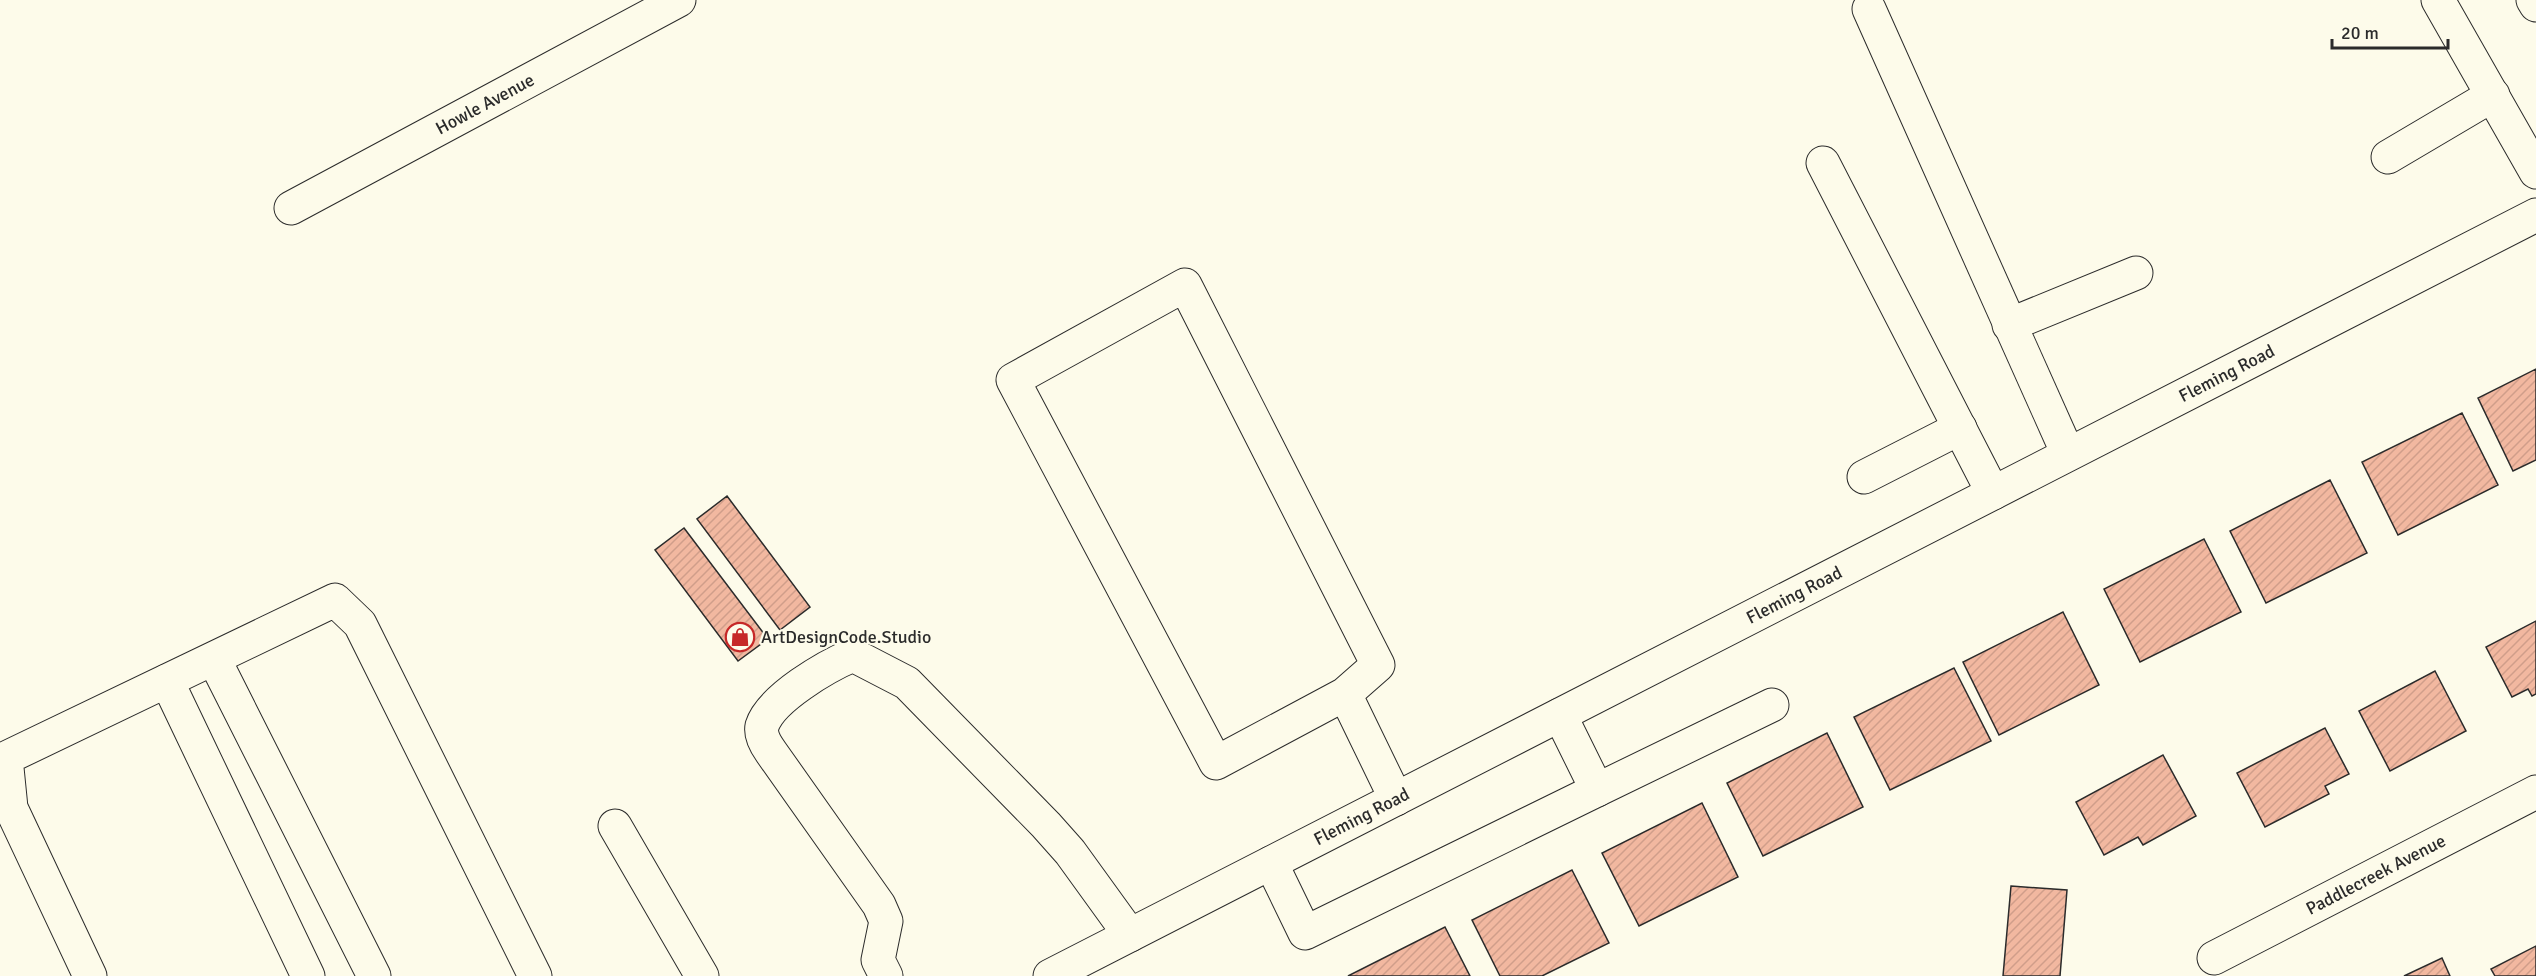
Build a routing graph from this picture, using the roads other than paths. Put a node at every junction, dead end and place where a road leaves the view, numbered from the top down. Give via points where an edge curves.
1 (679, 0) edge
2 (2438, 0) edge
3 (2533, 0) edge
4 (2536, 5) edge
5 (1869, 9) dead end
6 (2493, 95) junction
7 (2388, 157) dead end
8 (1823, 163) dead end
9 (2536, 172) edge
10 (291, 208) dead end
11 (2536, 214) edge
12 (2136, 273) dead end
13 (2009, 325) junction
14 (1960, 428) junction
15 (2068, 454) junction
16 (1864, 477) dead end
17 (1993, 493) junction
18 (214, 658) junction
19 (167, 681) junction
20 (1345, 694) junction
21 (1772, 705) dead end
22 (1560, 715) junction
23 (1598, 790) junction
24 (2536, 792) edge
25 (1396, 799) junction
26 (615, 826) dead end
27 (1271, 863) junction
28 (1130, 935) junction
29 (2214, 958) dead end
30 (304, 966) edge
31 (90, 976) edge
32 (374, 976) edge
33 (535, 976) edge
34 (702, 976) edge
35 (886, 976) edge
36 (1050, 976) edge

1 - 10 street, Howle Avenue
2 - 6 street
3 - 4 street
5 - 13 street
6 - 7 street
6 - 9 street
8 - 14 street
11 - 15 street, Fleming Road
12 - 13 street
13 - 15 street
14 - 16 street
14 - 17 street
15 - 17 street, Fleming Road
17 - 22 street, Fleming Road
18 - 19 street
18 - 32 street
18 - 33 street via 335,600 360,624
19 - 30 street
19 - 31 street via 6,758 11,808
20 - 20 street via 1216,763 1013,380 1185,285 1378,665
20 - 25 street
21 - 23 street
22 - 23 street
22 - 25 street, Fleming Road
23 - 27 street via 1305,933
24 - 29 street, Paddlecreek Avenue
25 - 27 street, Fleming Road
26 - 34 street
27 - 28 street, Fleming Road
28 - 35 street via 1070,852 908,683 853,656 829,665 805,681 771,712 762,728 771,752 879,905 886,921 878,960
28 - 36 street, Fleming Road

